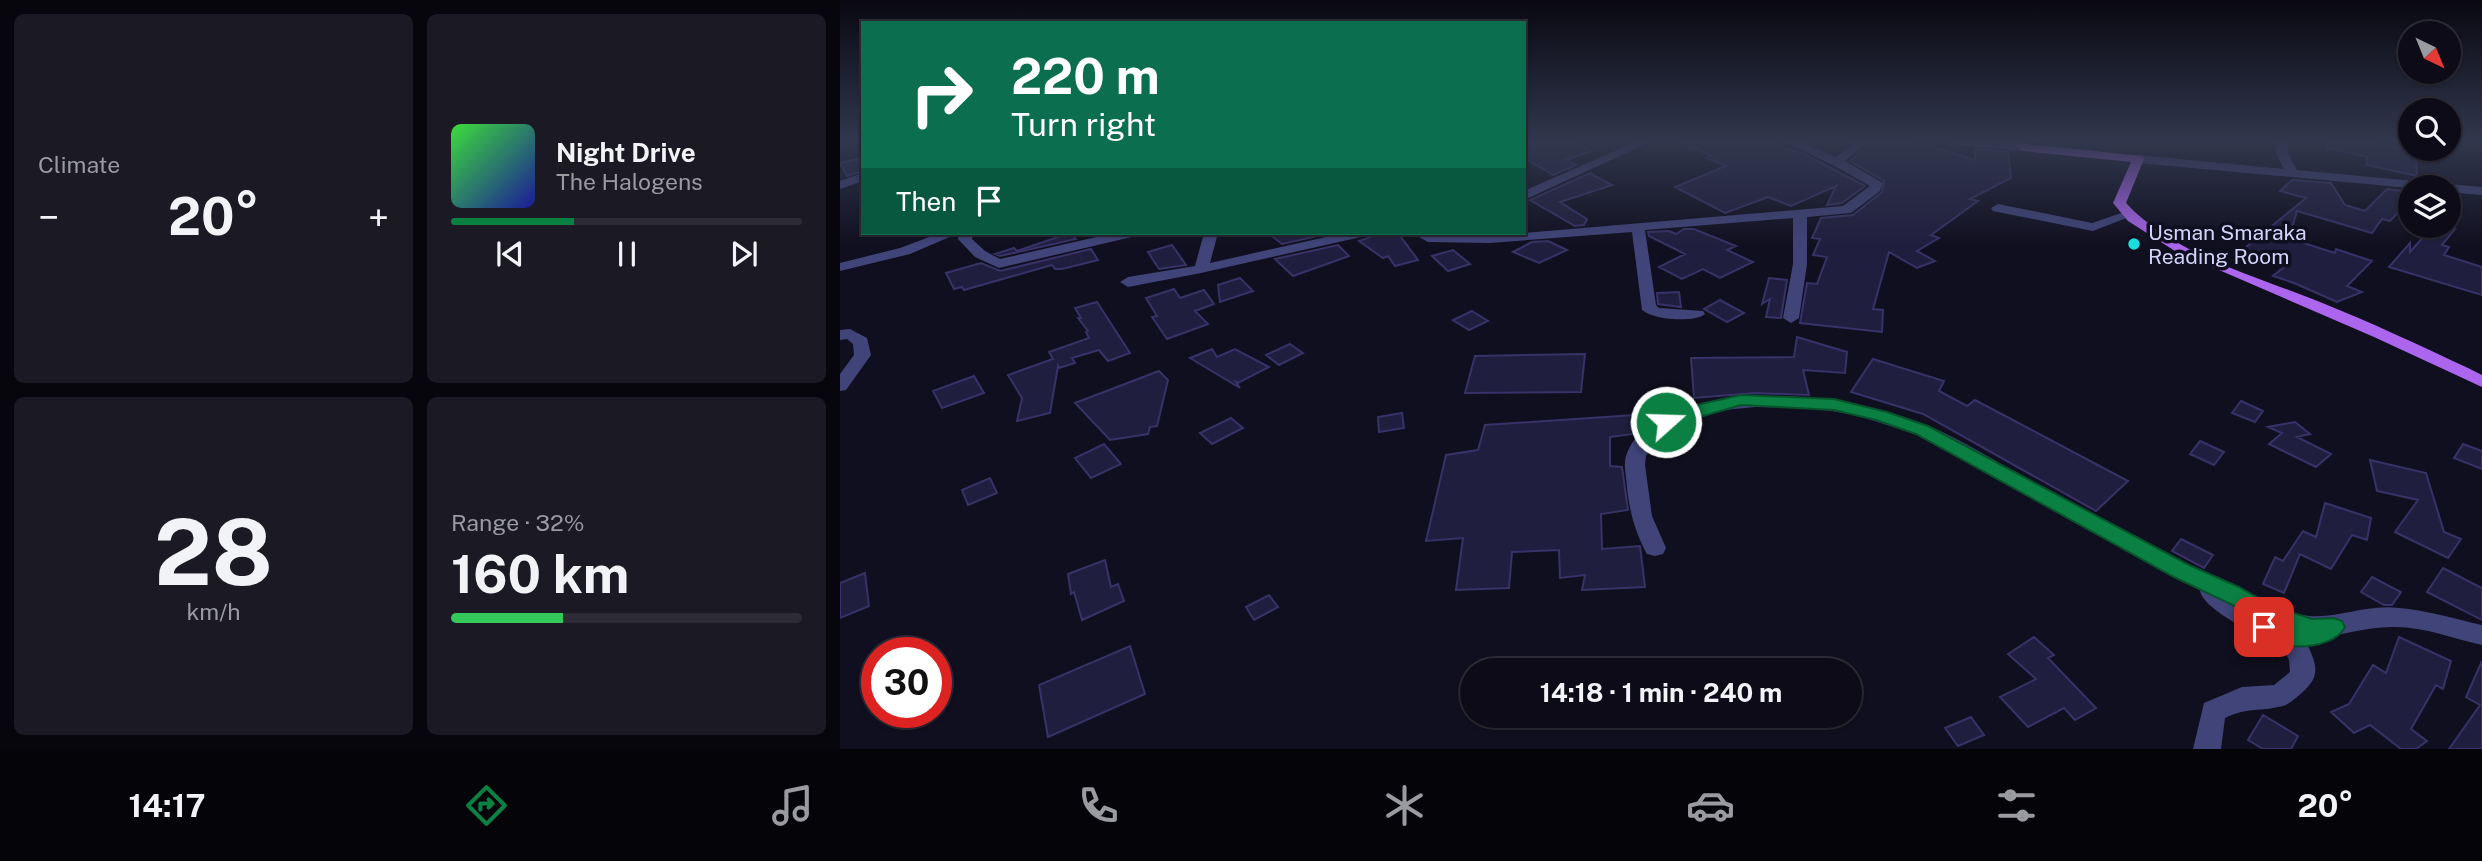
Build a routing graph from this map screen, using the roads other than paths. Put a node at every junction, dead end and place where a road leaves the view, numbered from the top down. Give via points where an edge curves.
1 (1567, 177) edge
2 (1865, 177) edge
3 (2130, 177) edge
4 (2316, 177) edge
5 (861, 178) edge
6 (2398, 184) edge
7 (840, 185) edge
8 (2461, 189) edge
9 (2482, 191) edge
10 (1526, 195) edge
11 (1997, 208) dead end
12 (1800, 212) junction
13 (2127, 215) junction
14 (1638, 226) junction
15 (947, 235) edge
16 (966, 235) edge
17 (1122, 235) edge
18 (1210, 235) edge
19 (1352, 235) edge
20 (1422, 235) edge
21 (840, 267) edge
22 (1201, 269) junction
23 (1128, 282) dead end
24 (1697, 314) dead end
25 (1791, 318) dead end
26 (840, 335) edge
27 (2482, 382) edge
28 (840, 386) edge
29 (1666, 422) junction
30 (1686, 429) dead end
31 (1655, 548) dead end
32 (2182, 571) junction
33 (2334, 627) junction
34 (2482, 635) edge
35 (2291, 638) junction
36 (2207, 749) edge

1 - 10 street
2 - 12 street via 1877,183 1876,188 1846,210
3 - 13 main road via 2119,203
4 - 6 street
5 - 7 street
8 - 9 street
11 - 13 street via 2093,228
12 - 14 street
12 - 25 street via 1800,264
13 - 27 main road via 2186,250 2431,355
14 - 20 street via 1459,241
14 - 24 street via 1648,307 1655,313
15 - 21 street
16 - 17 street via 985,260 999,264
18 - 22 street
19 - 22 street
22 - 23 street
26 - 28 street via 850,334 861,342 863,355
29 - 30 street
29 - 31 street via 1648,436 1635,457 1642,527
29 - 32 street via 1741,400 1834,404 1881,416 1922,430
32 - 33 street via 2279,618 2312,628
32 - 35 street via 2242,615
33 - 34 street via 2360,619 2398,617
33 - 35 street via 2323,635
35 - 36 street via 2302,660 2303,677 2279,696 2242,698 2213,711

